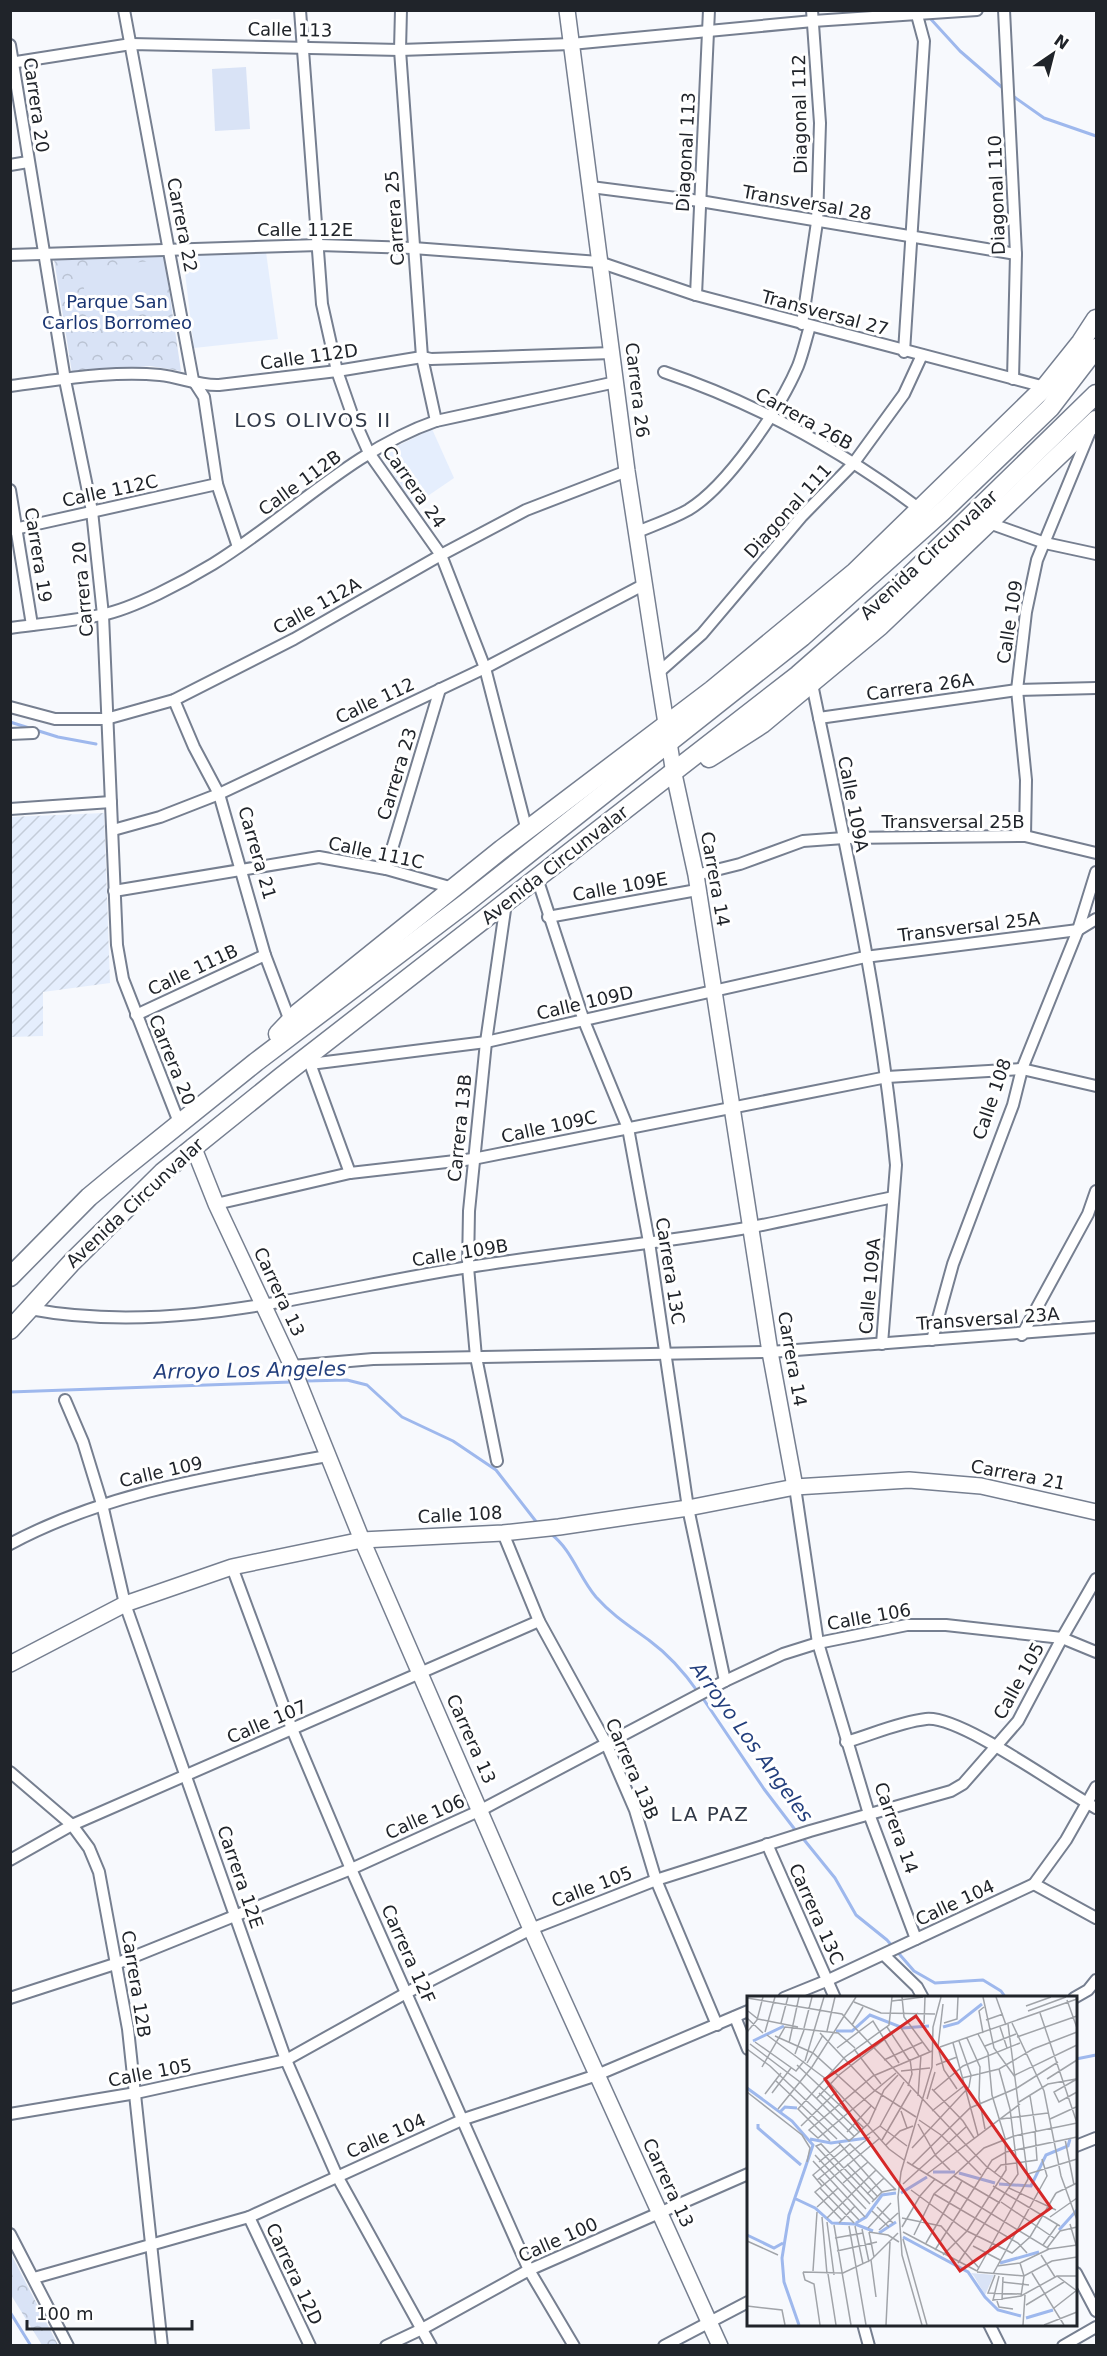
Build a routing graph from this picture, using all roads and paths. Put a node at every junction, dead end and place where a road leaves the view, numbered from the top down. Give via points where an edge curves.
1 (123, 10) edge
2 (300, 10) edge
3 (401, 10) edge
4 (567, 10) edge
5 (709, 10) edge
6 (977, 10) edge
7 (1004, 10) edge
8 (935, 12) edge
9 (917, 15) junction
10 (813, 16) edge
11 (708, 30) junction
12 (131, 44) junction
13 (571, 44) junction
14 (10, 45) edge
15 (304, 47) junction
16 (400, 50) junction
17 (12, 63) edge
18 (28, 162) junction
19 (10, 165) edge
20 (591, 187) junction
21 (700, 201) junction
22 (817, 222) junction
23 (912, 238) junction
24 (320, 246) junction
25 (170, 249) junction
26 (413, 249) junction
27 (44, 252) junction
28 (1016, 254) junction
29 (10, 255) edge
30 (599, 262) junction
31 (696, 295) junction
32 (1096, 319) edge
33 (806, 325) junction
34 (1096, 348) edge
35 (904, 352) junction
36 (612, 353) junction
37 (922, 355) junction
38 (422, 357) junction
39 (337, 371) junction
40 (664, 372) dead end
41 (1013, 379) junction
42 (65, 380) junction
43 (193, 380) junction
44 (616, 382) junction
45 (10, 386) edge
46 (1045, 387) junction
47 (1096, 394) edge
48 (771, 416) junction
49 (436, 421) junction
50 (1095, 422) edge
51 (369, 453) junction
52 (853, 464) junction
53 (627, 471) junction
54 (218, 484) junction
55 (10, 490) edge
56 (921, 510) junction
57 (92, 511) junction
58 (989, 523) junction
59 (13, 529) edge
60 (637, 532) junction
61 (1045, 543) junction
62 (238, 547) junction
63 (1096, 554) edge
64 (441, 555) junction
65 (645, 584) junction
66 (104, 615) junction
67 (32, 625) junction
68 (10, 628) edge
69 (485, 668) junction
70 (658, 674) junction
71 (812, 684) junction
72 (1096, 687) edge
73 (440, 689) junction
74 (1017, 690) junction
75 (174, 700) junction
76 (10, 707) edge
77 (819, 718) junction
78 (106, 719) junction
79 (669, 732) junction
80 (33, 733) dead end
81 (10, 734) edge
82 (674, 774) junction
83 (219, 794) junction
84 (111, 802) junction
85 (10, 809) edge
86 (113, 830) junction
87 (527, 831) junction
88 (1025, 836) junction
89 (844, 838) junction
90 (1096, 853) edge
91 (386, 869) junction
92 (242, 871) junction
93 (1096, 872) edge
94 (537, 878) junction
95 (696, 882) junction
96 (453, 888) junction
97 (114, 891) junction
98 (506, 903) junction
99 (548, 917) junction
100 (1096, 919) edge
101 (1078, 930) junction
102 (265, 955) junction
103 (865, 957) junction
104 (715, 989) junction
105 (136, 1015) junction
106 (290, 1021) junction
107 (584, 1021) junction
108 (486, 1042) junction
109 (309, 1060) junction
110 (256, 1062) junction
111 (1022, 1069) junction
112 (887, 1077) junction
113 (1096, 1086) edge
114 (732, 1107) junction
115 (180, 1125) junction
116 (628, 1128) junction
117 (193, 1146) junction
118 (473, 1159) junction
119 (350, 1173) junction
120 (1096, 1191) edge
121 (893, 1197) junction
122 (216, 1204) junction
123 (752, 1227) junction
124 (649, 1242) junction
125 (468, 1267) junction
126 (10, 1277) edge
127 (264, 1305) junction
128 (30, 1309) junction
129 (1096, 1327) edge
130 (10, 1330) edge
131 (1022, 1335) junction
132 (932, 1340) junction
133 (882, 1344) junction
134 (770, 1352) junction
135 (666, 1355) junction
136 (476, 1357) junction
137 (293, 1370) junction
138 (65, 1400) dead end
139 (327, 1456) junction
140 (497, 1461) dead end
141 (932, 1481) joint
142 (795, 1487) junction
143 (102, 1504) junction
144 (688, 1508) junction
145 (1096, 1512) edge
146 (503, 1533) junction
147 (362, 1540) junction
148 (10, 1544) edge
149 (232, 1567) junction
150 (1096, 1579) edge
151 (126, 1604) junction
152 (539, 1621) junction
153 (1062, 1638) junction
154 (818, 1643) junction
155 (1096, 1652) edge
156 (10, 1665) edge
157 (421, 1673) junction
158 (725, 1681) junction
159 (292, 1729) junction
160 (846, 1742) junction
161 (606, 1743) junction
162 (996, 1747) junction
163 (10, 1772) edge
164 (187, 1773) junction
165 (1096, 1787) edge
166 (1092, 1805) edge
167 (481, 1810) junction
168 (869, 1814) junction
169 (72, 1825) junction
170 (767, 1844) junction
171 (10, 1860) edge
172 (351, 1869) junction
173 (656, 1880) junction
174 (1034, 1884) junction
175 (234, 1914) junction
176 (1096, 1918) edge
177 (531, 1929) junction
178 (916, 1939) junction
179 (885, 1954) junction
180 (118, 1963) junction
181 (1096, 1980) edge
182 (826, 1981) junction
183 (408, 1992) junction
184 (789, 1996) edge
185 (834, 1996) edge
186 (921, 1996) edge
187 (1077, 1996) edge
188 (10, 1998) edge
189 (747, 2011) edge
190 (735, 2017) junction
191 (717, 2025) junction
192 (747, 2047) edge
193 (286, 2061) junction
194 (597, 2075) junction
195 (136, 2093) junction
196 (10, 2114) edge
197 (464, 2119) junction
198 (1096, 2138) edge
199 (1077, 2146) edge
200 (747, 2174) edge
201 (338, 2176) junction
202 (660, 2214) junction
203 (249, 2217) junction
204 (10, 2234) edge
205 (151, 2247) junction
206 (529, 2270) junction
207 (1077, 2275) edge
208 (34, 2278) junction
209 (747, 2302) edge
210 (1096, 2312) edge
211 (709, 2320) junction
212 (863, 2326) edge
213 (990, 2326) edge
214 (1096, 2327) edge
215 (422, 2330) junction
216 (68, 2346) edge
217 (162, 2346) edge
218 (310, 2346) edge
219 (386, 2346) edge
220 (431, 2346) edge
221 (574, 2346) edge
222 (664, 2346) edge
223 (720, 2346) edge
224 (869, 2346) edge
225 (1000, 2346) edge
226 (1063, 2346) edge

1 - 12 street, Carrera 22
2 - 15 street, Carrera 24
3 - 16 street, Carrera 25
4 - 13 street, Carrera 26
5 - 11 street, Diagonal 113
6 - 8 street, Calle 113
7 - 28 street, Diagonal 110
8 - 9 street, Calle 113
9 - 10 street, Calle 113
9 - 23 street via 924,41
10 - 11 street, Calle 113
10 - 22 street, Diagonal 112 via 820,123
11 - 13 street, Calle 113
11 - 21 street, Diagonal 113
12 - 15 street, Calle 113
12 - 17 street, Calle 113
12 - 25 street, Carrera 22
13 - 16 street, Calle 113
13 - 20 street, Carrera 26
14 - 17 street, Carrera 20
15 - 16 street, Calle 113
15 - 24 street, Carrera 24
16 - 26 street, Carrera 25
17 - 18 street, Carrera 20
18 - 19 street
18 - 27 street, Carrera 20
20 - 21 street, Transversal 28
20 - 30 street, Carrera 26
21 - 22 street, Transversal 28
21 - 31 street, Diagonal 113
22 - 23 street, Transversal 28
22 - 33 street, Diagonal 112
23 - 28 street, Transversal 28
23 - 35 street
24 - 25 street, Calle 112E
24 - 26 street, Calle 112E
24 - 39 street, Carrera 24 via 322,304
25 - 27 street, Calle 112E
25 - 43 street, Carrera 22
26 - 30 street, Calle 112E
26 - 38 street, Carrera 25
27 - 29 street, Calle 112E
27 - 42 street, Carrera 20
28 - 41 street, Diagonal 110
30 - 31 street, Transversal 27
30 - 36 street, Carrera 26
31 - 33 street, Transversal 27
32 - 46 highway
33 - 35 street, Transversal 27
33 - 48 street, Diagonal 112 via 798,365
34 - 79 highway, Avenida Circunvalar via 1050,408 893,556 727,698
35 - 37 street, Transversal 27
36 - 38 street, Calle 112D
36 - 44 street, Carrera 26
37 - 41 street, Transversal 27
37 - 52 street, Diagonal 111 via 904,394
38 - 39 street, Calle 112D
38 - 49 street, Carrera 25
39 - 43 street, Calle 112D via 207,386
39 - 51 street, Carrera 24
40 - 48 street, Carrera 26B
41 - 46 street, Transversal 27
42 - 43 street, Calle 112D via 159,375
42 - 45 street, Calle 112D
42 - 57 street, Carrera 20
43 - 54 street, Carrera 22 via 204,397
44 - 49 street, Calle 112B
44 - 53 street, Carrera 26
46 - 56 highway
47 - 82 highway, Avenida Circunvalar via 896,589 798,675
48 - 52 street, Carrera 26B
48 - 60 street, Diagonal 112 via 741,458 688,510
49 - 51 street, Calle 112B
50 - 58 highway
50 - 61 street, Calle 109
51 - 62 street, Calle 112B
51 - 64 street, Carrera 24
52 - 56 street, Carrera 26B
52 - 70 street, Diagonal 111 via 802,516 702,634
53 - 60 street, Carrera 26
53 - 64 street, Calle 112A via 526,510
54 - 57 street, Calle 112C
54 - 62 street, Carrera 22
55 - 59 street, Carrera 19
56 - 79 highway
57 - 59 street, Calle 112C
57 - 66 street, Carrera 20
58 - 61 street
58 - 71 highway
59 - 67 street, Carrera 19
60 - 65 street, Carrera 26
61 - 63 street
61 - 74 street, Calle 109 via 1031,583
62 - 66 street, Calle 112B via 155,594
64 - 69 street, Carrera 24
64 - 75 street, Calle 112A via 294,639
65 - 69 street, Calle 112
65 - 70 street, Carrera 26
66 - 67 street, Calle 112B
66 - 78 street, Carrera 20
67 - 68 street, Calle 112B
69 - 73 street, Calle 112
69 - 87 street, Carrera 24
70 - 79 street, Carrera 26
71 - 77 street, Calle 109A
71 - 82 highway via 731,746
72 - 74 street, Carrera 26A
73 - 83 street, Calle 112
73 - 91 street, Carrera 23
74 - 77 street, Carrera 26A
74 - 88 street, Calle 109 via 1026,780
75 - 78 street, Calle 112A
75 - 83 street, Carrera 21
76 - 78 street, Calle 112A via 55,719
77 - 89 street, Calle 109A
78 - 84 street, Carrera 20
79 - 82 street, Carrera 26
79 - 87 highway
79 - 110 highway, Avenida Circunvalar via 483,889
80 - 81 street
82 - 94 highway, Avenida Circunvalar
82 - 95 street, Carrera 14
83 - 86 street, Calle 112 via 160,818
83 - 92 street, Carrera 21
84 - 85 street
84 - 86 street, Carrera 20
86 - 97 street, Carrera 20
87 - 96 highway
88 - 89 street, Transversal 25B
88 - 90 street, Transversal 25B
89 - 95 street, Calle 109E via 803,841
89 - 103 street, Calle 109A
91 - 92 street, Calle 111C via 319,856
91 - 96 street, Calle 111C
92 - 97 street, Calle 111C
92 - 102 street, Carrera 21
93 - 101 street, Calle 108
94 - 98 highway, Avenida Circunvalar
94 - 99 street, Carrera 13C
95 - 99 street, Calle 109E
95 - 104 street, Carrera 14
96 - 106 highway
97 - 105 street, Carrera 20 via 123,979
98 - 108 street, Carrera 13B
98 - 109 highway, Avenida Circunvalar
99 - 107 street, Carrera 13C
100 - 101 street
101 - 103 street, Transversal 25A
101 - 111 street, Calle 108
102 - 105 street, Calle 111B
102 - 106 street, Carrera 21
103 - 104 street, Calle 109D
103 - 112 street, Calle 109A
104 - 107 street, Calle 109D
104 - 114 street, Carrera 14
105 - 115 street, Carrera 20
106 - 110 highway via 260,1052
107 - 108 street, Calle 109D
107 - 116 street, Carrera 13C
108 - 109 street, Calle 109D
108 - 118 street, Carrera 13B
109 - 117 highway, Avenida Circunvalar
109 - 119 street
110 - 115 highway, Avenida Circunvalar
111 - 112 street
111 - 113 street
111 - 132 street, Calle 108 via 1013,1105 952,1264
112 - 114 street, Calle 109C
112 - 121 street, Calle 109A via 897,1165
114 - 116 street, Calle 109C
114 - 123 street, Carrera 14
115 - 126 highway, Avenida Circunvalar via 89,1197
116 - 118 street, Calle 109C
116 - 124 street, Carrera 13C
117 - 122 street, Carrera 13
117 - 128 highway, Avenida Circunvalar via 72,1262
118 - 119 street, Calle 109C
118 - 125 street, Carrera 13B
119 - 122 street, Calle 109C
120 - 131 street via 1088,1214
121 - 123 street, Calle 109B
121 - 133 street, Calle 109A
122 - 127 street, Carrera 13
123 - 124 street, Calle 109B
123 - 134 street, Carrera 14
124 - 125 street, Calle 109B
124 - 135 street, Carrera 13C
125 - 127 street, Calle 109B
125 - 136 street, Carrera 13B
127 - 128 street, Calle 109B via 147,1318 65,1316
127 - 137 street, Carrera 13
128 - 130 highway, Avenida Circunvalar
129 - 131 street, Transversal 23A
131 - 132 street, Transversal 23A
132 - 133 street, Transversal 23A
133 - 134 street, Calle 109A
134 - 135 street, Calle 109A
134 - 142 street, Carrera 14
135 - 136 street, Calle 109A
135 - 144 street, Carrera 13C
136 - 137 street, Calle 109A via 373,1359
136 - 140 street, Carrera 13B
137 - 139 street, Carrera 13
138 - 143 street, Carrera 12E
139 - 143 street, Calle 109 via 168,1485
139 - 147 street, Carrera 13
141 - 142 street, Calle 108
141 - 145 street, Carrera 21 via 981,1486
142 - 144 street, Calle 108
142 - 154 street, Carrera 14
143 - 148 street, Calle 109
143 - 151 street, Carrera 12E
144 - 146 street, Calle 108
144 - 158 street, Carrera 13C
146 - 147 street, Calle 108
146 - 152 street, Carrera 13B
147 - 149 street, Calle 108
147 - 157 street, Carrera 13
149 - 151 street, Calle 108
149 - 159 street, Carrera 12F
150 - 153 street, Calle 105
151 - 156 street, Calle 108
151 - 164 street, Carrera 12E
152 - 157 street, Calle 107
152 - 161 street, Carrera 13B
153 - 154 street, Calle 106 via 907,1624
153 - 155 street, Calle 106
153 - 162 street, Calle 105 via 1018,1720
154 - 158 street, Calle 106 via 783,1654
154 - 160 street, Carrera 14
157 - 159 street, Calle 107
157 - 167 street, Carrera 13
158 - 161 street, Calle 106
159 - 164 street, Calle 107
159 - 172 street, Carrera 12F
160 - 162 street via 926,1719 947,1722
160 - 168 street, Carrera 14
161 - 167 street, Calle 106
161 - 173 street, Carrera 13B via 635,1810
162 - 166 street
162 - 168 street, Calle 105 via 963,1784 951,1791
163 - 169 street, Carrera 12B
164 - 169 street, Calle 107
164 - 175 street, Carrera 12E
165 - 166 street, Calle 104
166 - 174 street, Calle 104
167 - 172 street, Calle 106
167 - 177 street, Carrera 13
168 - 170 street, Calle 105
168 - 178 street, Carrera 14
169 - 171 street, Calle 107
169 - 180 street, Carrera 12B via 99,1872
170 - 173 street, Calle 105
170 - 182 street, Carrera 13C
172 - 175 street, Calle 106
172 - 183 street, Carrera 12F
173 - 177 street, Calle 105
173 - 191 street, Carrera 13B
174 - 176 street
174 - 178 street, Calle 104
175 - 180 street, Calle 106
175 - 193 street, Carrera 12E
177 - 183 street, Calle 105
177 - 194 street, Carrera 13
178 - 179 street, Calle 104
179 - 182 street, Calle 104
179 - 186 street
180 - 188 street, Calle 106
180 - 195 street, Carrera 12B
181 - 187 street
182 - 184 street, Calle 104
182 - 185 street, Carrera 13C
183 - 193 street, Calle 105
183 - 197 street, Carrera 12F
189 - 190 street, Calle 104
190 - 191 street, Calle 104
190 - 192 street
191 - 194 street, Calle 104
193 - 195 street, Calle 105
193 - 201 street, Carrera 12E
194 - 197 street, Calle 104
194 - 202 street, Carrera 13
195 - 196 street, Calle 105
195 - 205 street, Carrera 12B
197 - 201 street, Calle 104
197 - 206 street, Carrera 12F
198 - 199 street
200 - 202 street, Calle 100
201 - 203 street, Calle 104
201 - 215 street, Carrera 12E
202 - 206 street, Calle 100
202 - 211 street, Carrera 13
203 - 205 street, Calle 104
203 - 218 street, Carrera 12D
204 - 208 street
205 - 208 street, Calle 104
205 - 217 street, Carrera 12B
206 - 215 street, Calle 100
206 - 221 street, Carrera 12F
207 - 210 street
208 - 216 street
209 - 211 street
211 - 222 street
211 - 223 street, Carrera 13
212 - 224 street
213 - 225 street
214 - 226 street
215 - 219 street, Calle 100
215 - 220 street, Carrera 12E

